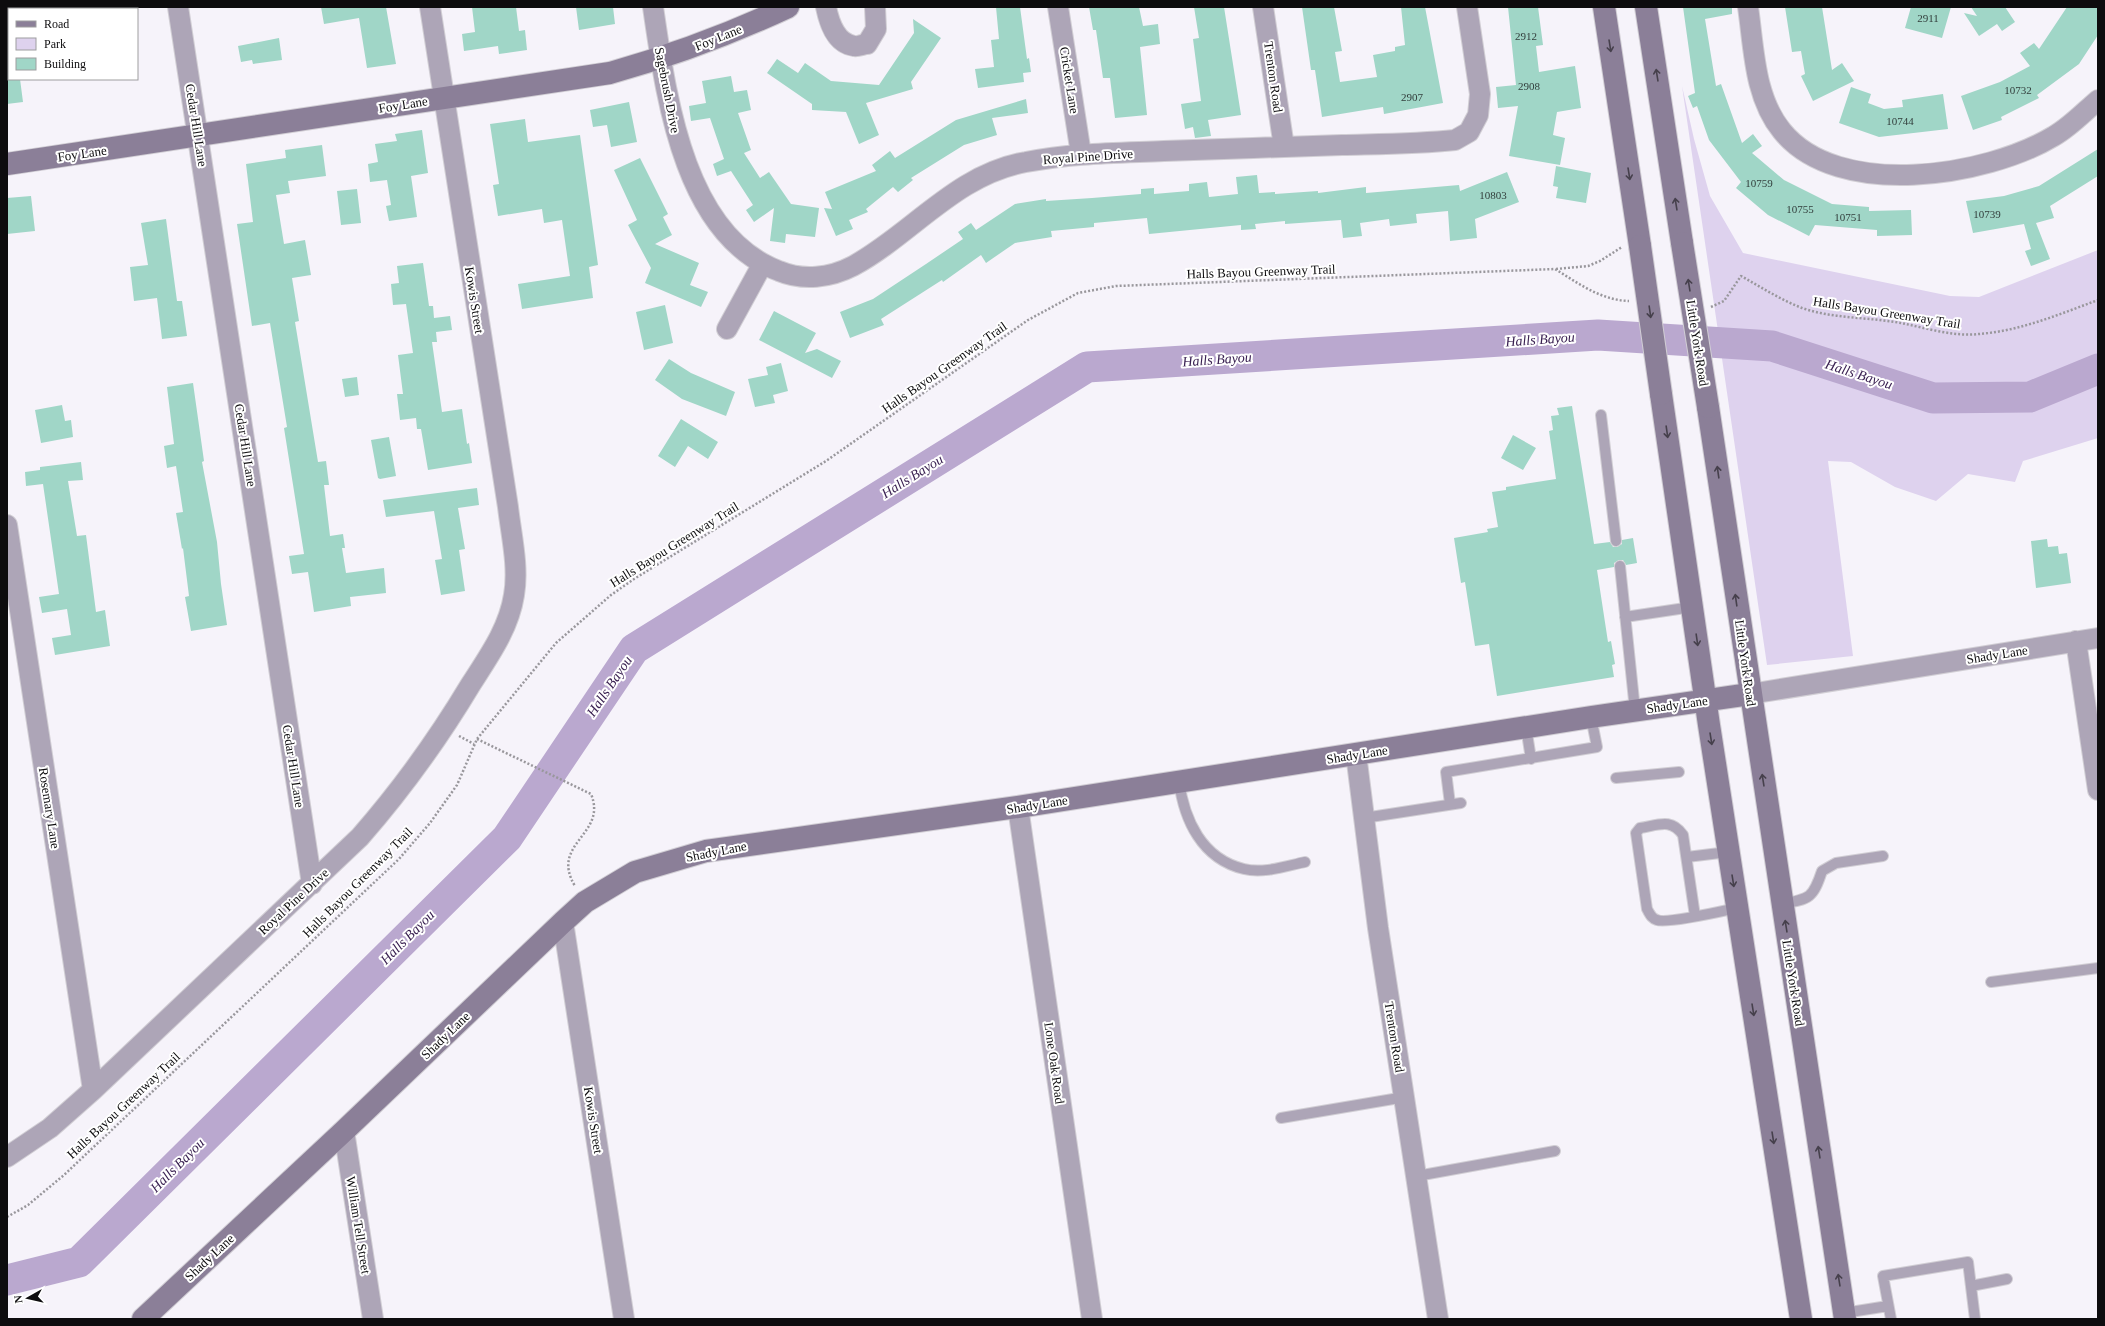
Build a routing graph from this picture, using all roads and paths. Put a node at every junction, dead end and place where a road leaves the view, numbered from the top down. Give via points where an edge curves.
1 (178, 7) edge
2 (430, 7) edge
3 (653, 7) edge
4 (788, 7) edge
5 (826, 7) edge
6 (874, 7) edge
7 (1058, 7) edge
8 (1263, 7) edge
9 (1467, 7) edge
10 (1604, 7) edge
11 (1646, 7) edge
12 (1748, 7) edge
13 (662, 59) junction
14 (443, 98) junction
15 (2098, 100) edge
16 (199, 136) junction
17 (1284, 147) junction
18 (1081, 154) junction
19 (7, 164) edge
20 (1633, 245) junction
21 (762, 265) junction
22 (1555, 269) junction
23 (2098, 300) edge
24 (1631, 301) dead end
25 (1709, 307) dead end
26 (727, 329) dead end
27 (1601, 415) dead end
28 (7, 525) edge
29 (1616, 541) dead end
30 (1620, 566) dead end
31 (515, 594) joint
32 (1692, 607) junction
33 (1625, 617) junction
34 (2098, 638) edge
35 (2076, 641) junction
36 (1750, 694) junction
37 (1705, 701) junction
38 (1635, 710) junction
39 (1591, 717) junction
40 (1526, 727) junction
41 (477, 739) junction
42 (1356, 754) junction
43 (1531, 759) junction
44 (1679, 772) dead end
45 (1616, 778) dead end
46 (1179, 781) junction
47 (2098, 790) edge
48 (1461, 803) dead end
49 (1450, 804) junction
50 (1018, 807) junction
51 (1364, 818) junction
52 (1728, 852) junction
53 (1883, 856) dead end
54 (1686, 857) junction
55 (1305, 862) dead end
56 (312, 884) junction
57 (585, 902) junction
58 (1782, 904) junction
59 (1737, 908) junction
60 (1695, 916) junction
61 (563, 922) junction
62 (2098, 968) edge
63 (1991, 982) dead end
64 (93, 1090) junction
65 (1405, 1097) junction
66 (1281, 1118) dead end
67 (344, 1131) junction
68 (1555, 1151) dead end
69 (7, 1157) edge
70 (1417, 1176) junction
71 (7, 1217) edge
72 (2007, 1279) dead end
73 (1971, 1286) junction
74 (1888, 1306) junction
75 (1844, 1316) edge
76 (143, 1319) edge
77 (373, 1319) edge
78 (624, 1319) edge
79 (1092, 1319) edge
80 (1438, 1319) edge
81 (1801, 1319) edge
82 (1890, 1319) edge
83 (1975, 1319) edge

1 - 16 street, Cedar Hill Lane
2 - 14 street, Kowis Street
3 - 13 street, Sagebrush Drive
4 - 13 main road, Foy Lane
5 - 6 street via 830,24 839,38 854,46 867,44 876,29
7 - 18 street, Cricket Lane
8 - 17 street, Trenton Road
9 - 17 street, Royal Pine Drive via 1480,94 1478,116 1469,132 1454,140
10 -> 20 main road
36 -> 11 main road, Little York Road, bridge
12 - 15 street via 1759,84 1769,109 1782,131 1803,150 1820,160 1853,169 1921,176 1987,164 2054,136
13 - 14 main road, Foy Lane via 610,73
13 - 21 street, Sagebrush Drive via 673,120 695,181 724,231
14 - 16 main road, Foy Lane
14 - 31 street, Kowis Street via 508,507
16 - 19 main road, Foy Lane
16 - 56 street, Cedar Hill Lane
17 - 18 street, Royal Pine Drive
18 - 21 street, Royal Pine Drive via 1011,164 977,178 868,256 841,271 824,276 806,277 788,275
20 - 22 path, Halls Bayou Greenway Trail via 1588,266
20 -> 32 main road, bridge via 1661,394
21 - 26 street
22 - 24 path via 1605,297
22 - 41 path, Halls Bayou Greenway Trail via 1116,286 1078,293 1028,320 826,461 611,595 556,643
23 - 25 path, Halls Bayou Greenway Trail via 2022,326 1978,334 1842,316 1803,308 1741,276 1724,301
27 - 29 lane
28 - 64 street, Rosemary Lane
30 - 33 lane
31 - 56 street, Royal Pine Drive via 508,619 496,645 421,762 393,800 360,837
32 - 33 lane
32 -> 37 main road
33 - 38 lane
34 - 35 street, Shady Lane
35 - 36 street, Shady Lane
35 - 47 street
36 - 37 main road, Shady Lane
58 -> 36 main road, Little York Road
37 - 38 main road, Shady Lane
37 -> 52 main road
38 - 39 main road, Shady Lane
39 - 40 main road, Shady Lane
39 - 43 lane via 1596,747
40 - 42 main road, Shady Lane
40 - 43 lane
41 - 57 path via 591,794 596,805 593,822 571,850 569,865 571,879
41 - 71 path, Halls Bayou Greenway Trail via 457,785 430,823 399,859 64,1175 28,1205
42 - 46 main road, Shady Lane
42 - 51 street, Trenton Road
43 - 49 lane via 1446,772
44 - 45 lane
46 - 50 main road, Shady Lane
46 - 55 lane via 1189,823 1201,842 1218,858 1244,869 1274,869
48 - 49 lane
49 - 51 lane
50 - 57 main road, Shady Lane via 706,851 635,872
50 - 79 street, Lone Oak Road
51 - 65 street, Trenton Road via 1378,928
52 - 54 lane
52 -> 59 main road
53 - 58 lane via 1836,863 1822,870 1813,892 1805,900
54 - 60 lane
54 - 60 lane via 1683,835 1677,826 1669,824 1640,828 1636,833 1647,909 1651,918 1658,921
56 - 64 street, Royal Pine Drive
57 - 61 main road, Shady Lane
75 -> 58 main road, Little York Road
59 - 60 lane
59 -> 81 main road
61 - 67 main road, Shady Lane
61 - 78 street, Kowis Street
62 - 63 lane
64 - 69 street, Royal Pine Drive via 50,1128
65 - 66 lane
65 - 70 street, Trenton Road
67 - 76 main road, Shady Lane
67 - 77 street, William Tell Street
68 - 70 lane
70 - 80 street, Trenton Road
72 - 73 lane
73 - 74 lane via 1968,1262 1883,1276
73 - 83 lane
74 - 75 lane
74 - 82 lane

